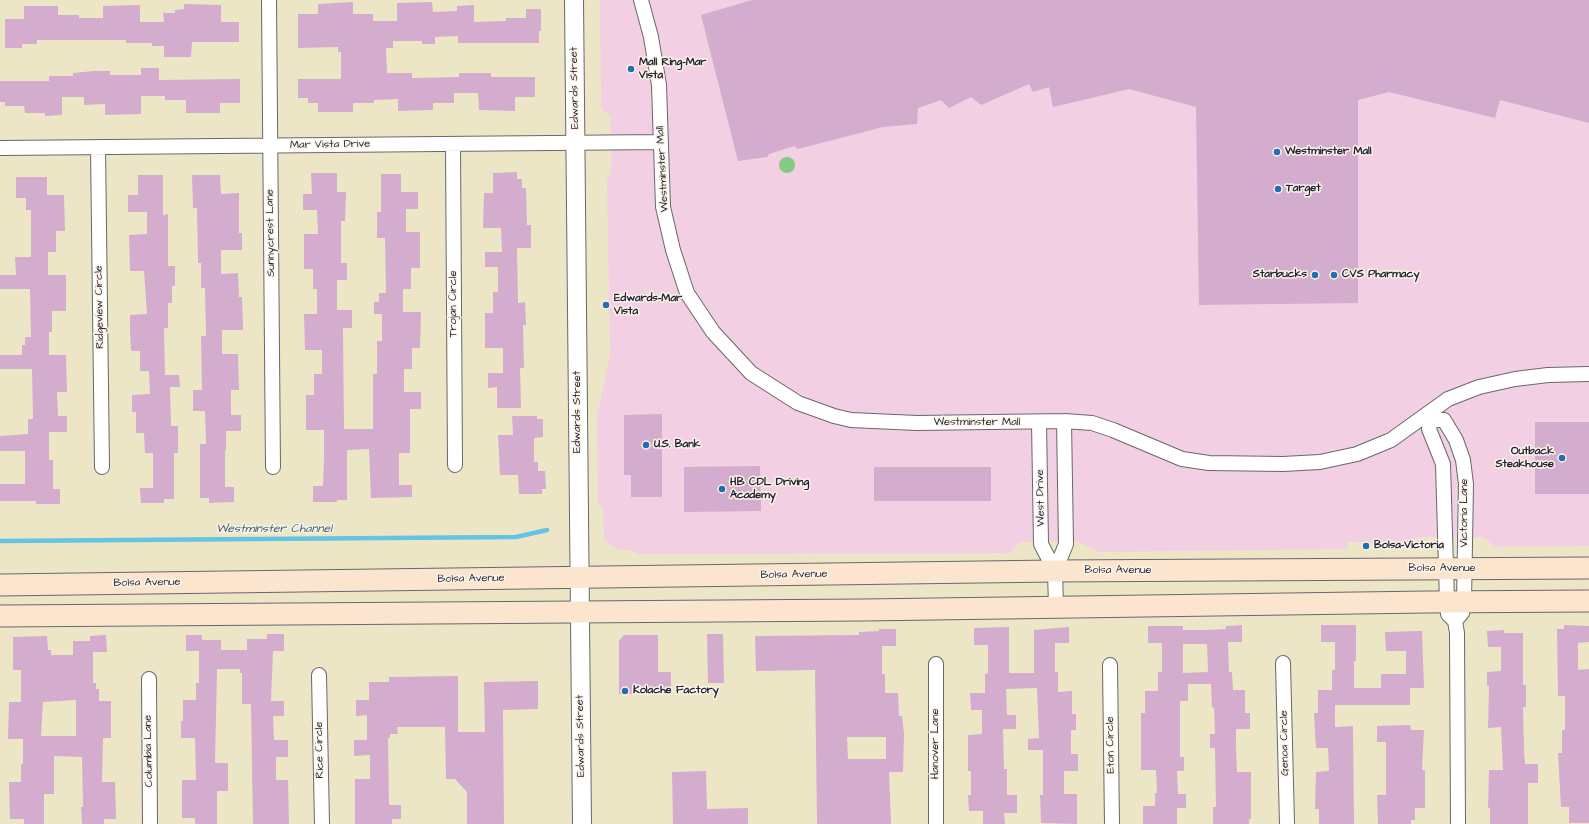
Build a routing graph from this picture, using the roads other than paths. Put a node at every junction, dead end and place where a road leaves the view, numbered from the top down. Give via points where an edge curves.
1 (269, 0) edge
2 (574, 0) edge
3 (641, 0) edge
4 (576, 142) junction
5 (661, 142) junction
6 (452, 144) junction
7 (270, 145) junction
8 (98, 147) junction
9 (0, 148) edge
10 (1589, 374) edge
11 (1429, 417) junction
12 (1064, 421) junction
13 (1039, 422) junction
14 (455, 465) dead end
15 (102, 467) dead end
16 (273, 467) dead end
17 (1589, 568) edge
18 (1455, 569) junction
19 (1055, 572) junction
20 (580, 578) junction
21 (0, 585) edge
22 (1455, 602) junction
23 (1589, 602) edge
24 (1056, 607) junction
25 (580, 612) junction
26 (0, 616) edge
27 (1283, 663) dead end
28 (936, 664) dead end
29 (1110, 665) dead end
30 (319, 675) dead end
31 (149, 679) dead end
32 (150, 824) edge
33 (322, 824) edge
34 (582, 824) edge
35 (936, 824) edge
36 (1112, 824) edge
37 (1287, 824) edge
38 (1458, 824) edge

1 - 7 street, Sunnycrest Lane
2 - 4 street, Edwards Street
3 - 5 street, Westminster Mall via 657,67
4 - 5 street, Mar Vista Drive
4 - 6 street, Mar Vista Drive
4 - 20 street, Edwards Street
5 - 13 street, Westminster Mall via 663,207 687,293 713,332 751,373 798,403 851,420 917,423
6 - 7 street, Mar Vista Drive
6 - 14 street, Trojan Circle
7 - 8 street, Mar Vista Drive
7 - 16 street, Sunnycrest Lane
8 - 9 street, Mar Vista Drive
8 - 15 street, Ridgeview Circle
10 - 11 street, Westminster Mall via 1548,375 1479,387 1448,399
11 - 12 street, Westminster Mall via 1391,440 1357,454 1320,462 1283,464 1209,463 1182,459 1099,425
11 - 18 street, Victoria Lane via 1429,429 1443,464
11 - 18 street, Victoria Lane via 1444,420 1456,440 1463,460 1466,484
12 - 13 street, Westminster Mall
12 - 19 street, West Drive via 1066,544
13 - 19 street, West Drive via 1041,544
17 - 18 main road, Bolsa Avenue
18 - 19 main road, Bolsa Avenue
18 - 22 street, Victoria Lane
19 - 20 main road, Bolsa Avenue
19 - 24 street, West Drive
20 - 21 main road, Bolsa Avenue
20 - 25 street, Edwards Street
22 - 23 main road
22 - 24 main road
22 - 38 street, Victoria Lane via 1448,614 1455,621 1457,633
24 - 25 main road
25 - 26 main road
25 - 34 street, Edwards Street
27 - 37 street, Genoa Circle
28 - 35 street, Hanover Lane
29 - 36 street, Eton Circle
30 - 33 street, Rice Circle
31 - 32 street, Columbia Lane

